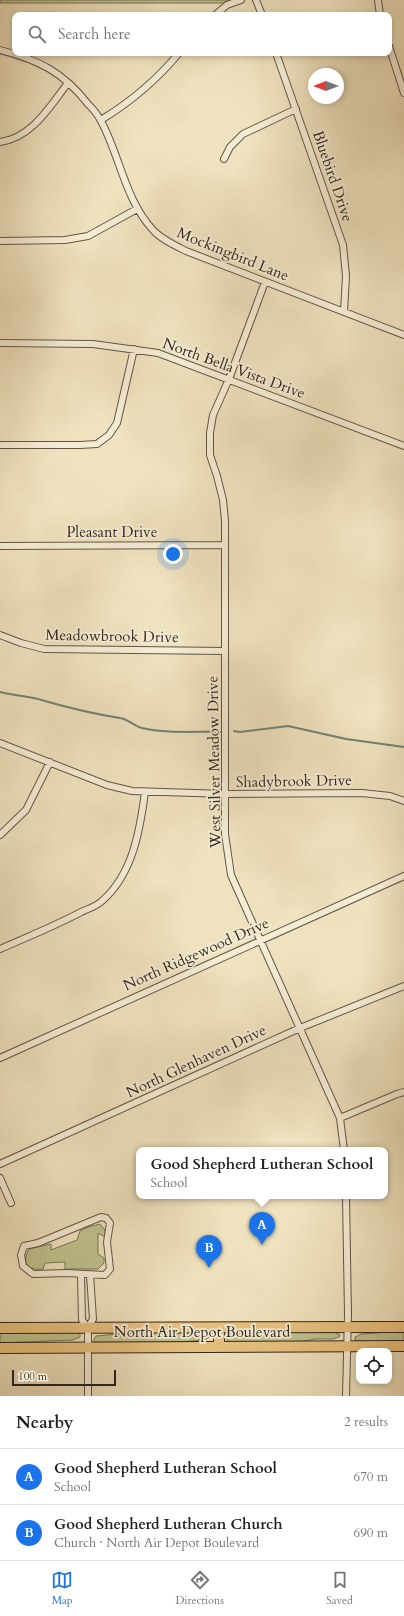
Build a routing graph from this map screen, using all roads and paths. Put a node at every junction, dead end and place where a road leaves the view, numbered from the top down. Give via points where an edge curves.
1 (241, 0) edge
2 (256, 0) edge
3 (378, 0) edge
4 (219, 12) edge
5 (261, 12) edge
6 (380, 12) edge
7 (0, 50) edge
8 (12, 54) edge
9 (18, 56) edge
10 (177, 56) edge
11 (277, 56) edge
12 (392, 56) edge
13 (68, 83) junction
14 (404, 94) edge
15 (296, 109) junction
16 (101, 120) junction
17 (0, 142) edge
18 (224, 159) dead end
19 (136, 209) junction
20 (0, 241) edge
21 (265, 282) junction
22 (344, 312) junction
23 (404, 335) edge
24 (0, 344) edge
25 (134, 349) junction
26 (229, 379) junction
27 (0, 445) edge
28 (404, 446) edge
29 (225, 544) junction
30 (0, 546) edge
31 (0, 635) edge
32 (225, 651) junction
33 (0, 743) edge
34 (50, 762) junction
35 (145, 792) junction
36 (226, 794) junction
37 (404, 801) edge
38 (0, 835) edge
39 (404, 876) edge
40 (260, 940) junction
41 (0, 949) edge
42 (404, 986) edge
43 (300, 1028) junction
44 (0, 1058) edge
45 (404, 1092) edge
46 (340, 1118) junction
47 (344, 1147) edge
48 (0, 1164) edge
49 (0, 1178) edge
50 (346, 1199) edge
51 (11, 1203) dead end
52 (81, 1275) junction
53 (90, 1275) junction
54 (347, 1327) junction
55 (404, 1327) edge
56 (0, 1328) edge
57 (88, 1328) junction
58 (219, 1328) junction
59 (404, 1346) edge
60 (219, 1347) junction
61 (347, 1347) junction
62 (0, 1348) edge
63 (88, 1348) junction
64 (88, 1396) edge
65 (346, 1396) edge

1 - 4 street via 227,5
2 - 5 street
3 - 6 street
7 - 8 street, Mockingbird Lane
9 - 13 street, Mockingbird Lane via 37,62
10 - 16 street via 162,74 125,105
11 - 15 street, Bluebird Drive
12 - 14 street
13 - 16 street, Mockingbird Lane
13 - 17 street via 36,124 20,135
15 - 18 street via 243,134 230,147
15 - 22 street, Bluebird Drive via 343,245 346,276
16 - 19 street, Mockingbird Lane
19 - 20 street via 88,236 65,240
19 - 21 street, Mockingbird Lane via 153,231 167,241
21 - 22 street, Mockingbird Lane
21 - 26 street, West Silver Meadow Drive
22 - 23 street, Mockingbird Lane
24 - 25 street, North Bella Vista Drive via 93,344
25 - 26 street, North Bella Vista Drive via 158,352
25 - 27 street via 117,423 109,435 97,444
26 - 28 street, North Bella Vista Drive
26 - 29 street, West Silver Meadow Drive via 213,415 210,433 210,455 223,500
29 - 30 street, Pleasant Drive
29 - 32 street, West Silver Meadow Drive
31 - 32 street, Meadowbrook Drive via 44,649
32 - 36 street, West Silver Meadow Drive
33 - 34 street, Shadybrook Drive
34 - 35 street, Shadybrook Drive via 107,785
34 - 38 street via 26,810
35 - 36 street, Shadybrook Drive
35 - 41 street via 133,848 124,874 115,888 101,902
36 - 37 street, Shadybrook Drive via 362,793 390,796
36 - 40 street, West Silver Meadow Drive via 226,834 231,874
39 - 40 street, North Ridgewood Drive
40 - 43 street, West Silver Meadow Drive
40 - 44 street, North Ridgewood Drive
42 - 43 street, North Glenhaven Drive
43 - 46 street, West Silver Meadow Drive
43 - 48 street, North Glenhaven Drive
45 - 46 street
46 - 47 street, West Silver Meadow Drive
49 - 51 street
50 - 54 street
52 - 53 street
52 - 53 street via 33,1274 23,1266 22,1249 95,1218 106,1218 110,1223 107,1242 110,1268 105,1275
52 - 57 street via 82,1320
53 - 57 street via 93,1319
54 - 55 main road, North Air Depot Boulevard
54 - 58 main road, North Air Depot Boulevard
54 - 61 street
56 - 57 main road, North Air Depot Boulevard
57 - 58 main road, North Air Depot Boulevard
57 - 63 street
58 - 60 main road
59 - 61 main road, North Air Depot Boulevard
60 - 61 main road, North Air Depot Boulevard
60 - 63 main road, North Air Depot Boulevard
61 - 65 street
62 - 63 main road, North Air Depot Boulevard
63 - 64 street

